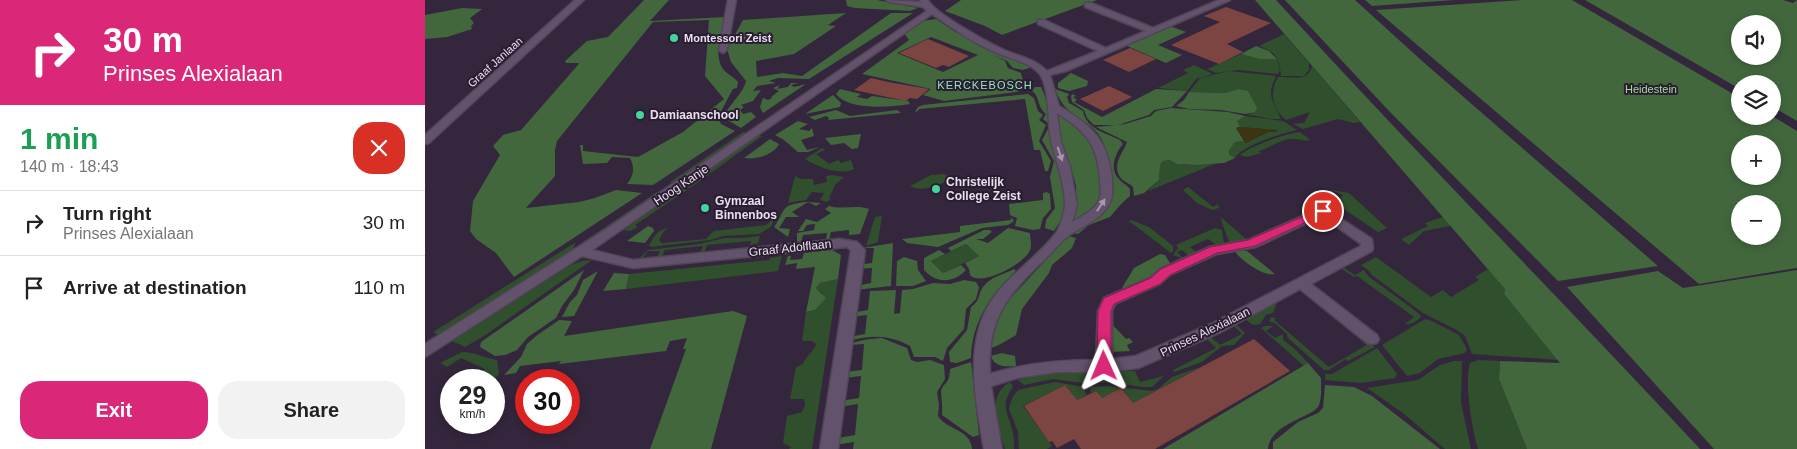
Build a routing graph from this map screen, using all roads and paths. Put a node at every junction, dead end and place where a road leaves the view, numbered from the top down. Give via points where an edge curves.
1 (580, 0) edge
2 (732, 0) edge
3 (891, 0) edge
4 (1227, 0) edge
5 (927, 5) edge
6 (1088, 5) dead end
7 (1041, 22) dead end
8 (1154, 31) junction
9 (723, 50) dead end
10 (1106, 51) junction
11 (1045, 74) junction
12 (1054, 106) junction
13 (427, 137) edge
14 (1063, 233) junction
15 (581, 252) junction
16 (1301, 284) junction
17 (1372, 339) dead end
18 (425, 351) edge
19 (1104, 366) junction
20 (984, 382) junction
21 (829, 449) edge
22 (993, 449) edge

1 - 13 street, Graaf Janlaan
2 - 9 street
3 - 5 street
4 - 8 street
5 - 11 street via 993,47 1036,65
5 - 15 street, Hoog Kanje
6 - 8 street
7 - 10 street
8 - 10 street
10 - 11 street
11 - 12 street
12 -> 14 street via 1056,142 1071,205
14 -> 12 street via 1096,213 1106,200 1106,176 1102,150 1095,136
14 - 20 street via 1003,295 989,321 982,356
15 - 18 street, Hoog Kanje
15 - 21 street, Graaf Adolflaan via 633,264 840,243 854,245 858,250
16 - 17 street
16 - 19 street, Prinses Alexialaan via 1167,351 1138,362
16 - 19 street, Prinses Alexialaan via 1367,248 1367,242 1323,211 1251,244 1215,250 1165,272 1155,281 1109,302 1105,311
19 - 20 street, Prinses Alexialaan via 1058,366 1017,372
20 - 22 street via 985,410

